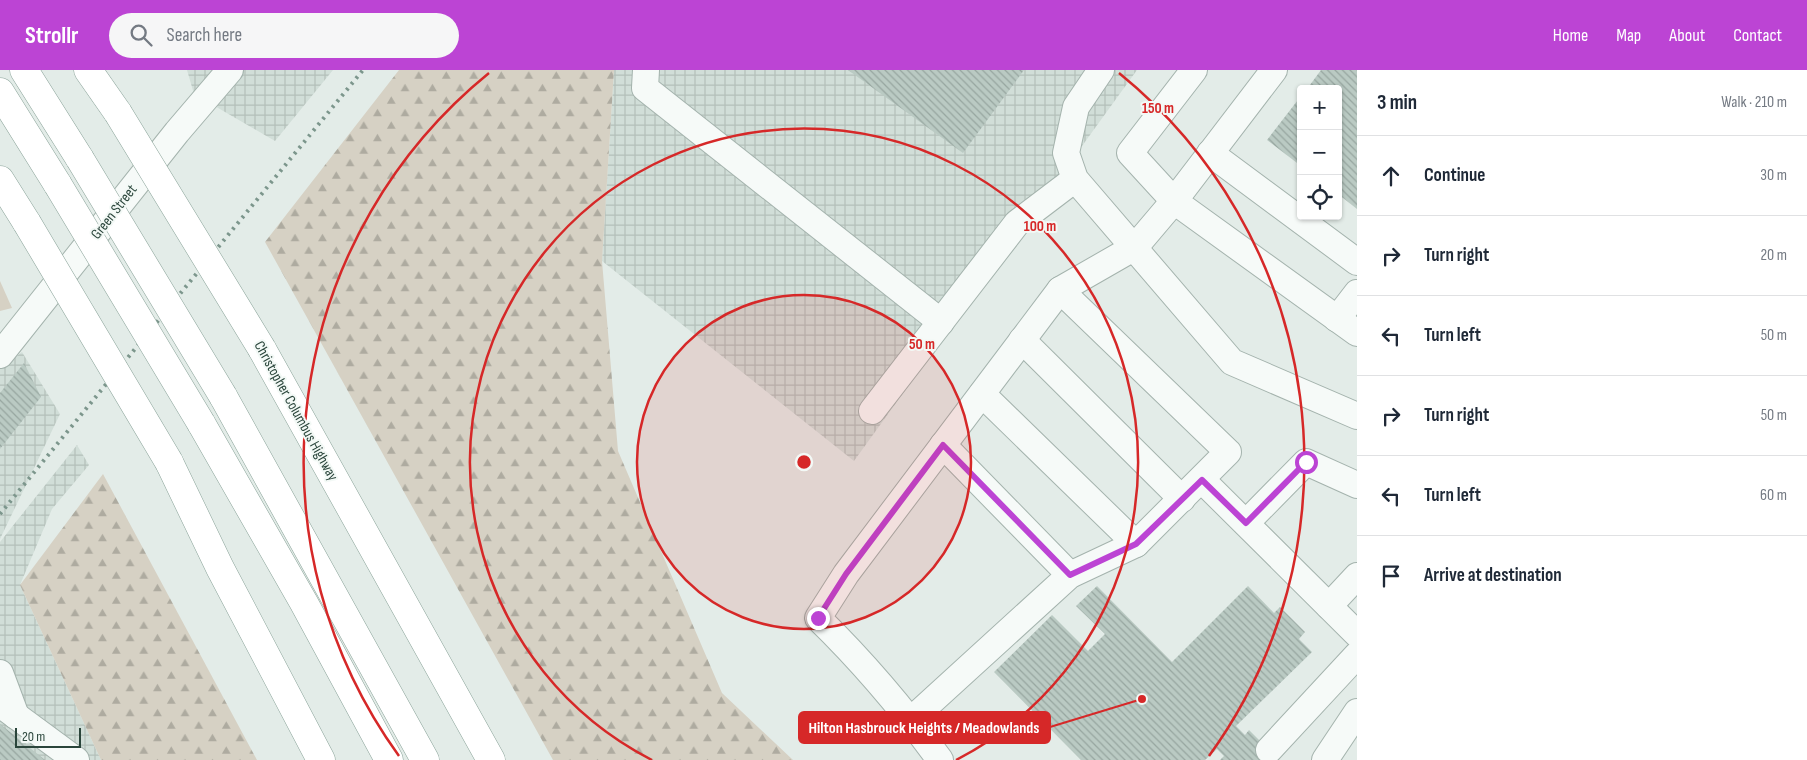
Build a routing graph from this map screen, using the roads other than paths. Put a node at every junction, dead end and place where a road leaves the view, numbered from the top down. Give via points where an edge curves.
1 (24, 70) edge
2 (88, 70) edge
3 (230, 70) edge
4 (646, 70) edge
5 (1101, 70) edge
6 (1194, 70) edge
7 (1274, 70) edge
8 (0, 92) edge
9 (1210, 153) junction
10 (1075, 179) junction
11 (0, 180) edge
12 (1174, 200) junction
13 (1135, 247) junction
14 (1357, 262) edge
15 (1060, 290) junction
16 (1357, 293) edge
17 (941, 322) junction
18 (1347, 326) edge
19 (1022, 340) junction
20 (0, 355) edge
21 (982, 394) junction
22 (872, 411) dead end
23 (1357, 416) edge
24 (943, 445) junction
25 (1202, 480) junction
26 (1357, 485) edge
27 (1182, 499) junction
28 (1246, 523) junction
29 (1136, 544) junction
30 (1070, 575) junction
31 (1357, 576) edge
32 (1329, 606) junction
33 (1357, 634) edge
34 (1357, 655) edge
35 (0, 673) edge
36 (1336, 679) junction
37 (1357, 702) edge
38 (8, 710) edge
39 (1357, 712) edge
40 (911, 720) junction
41 (1268, 750) dead end
42 (76, 760) edge
43 (321, 760) edge
44 (389, 760) edge
45 (426, 760) edge
46 (491, 760) edge
47 (940, 760) edge
48 (1325, 760) edge

1 - 45 highway, bridge via 224,396
2 - 46 highway, Christopher Columbus Highway, bridge via 118,113 262,350
3 - 20 street, Green Street
4 - 17 street via 645,88
5 - 10 street via 1076,107 1066,153
6 - 12 street via 1130,153
7 - 9 street
8 - 44 highway, bridge via 201,423
9 - 12 street
9 - 14 street
10 - 13 street
10 - 17 street via 1017,223
11 - 43 highway, bridge via 169,462 220,568
12 - 13 street
12 - 18 street
13 - 15 street
13 - 23 street via 1232,362
15 - 19 street
15 - 25 street via 1228,452
16 - 18 street
17 - 22 street
19 - 21 street
19 - 27 street
21 - 24 street
21 - 29 street
24 - 30 street
24 - 40 street via 846,574 818,618
25 - 27 street
25 - 28 street
26 - 28 street via 1306,462
27 - 29 street
28 - 32 street
29 - 30 street
30 - 40 street
31 - 32 street
32 - 33 street
34 - 36 street
35 - 38 street
36 - 37 street
36 - 41 street
38 - 42 street
39 - 48 street
40 - 47 street

